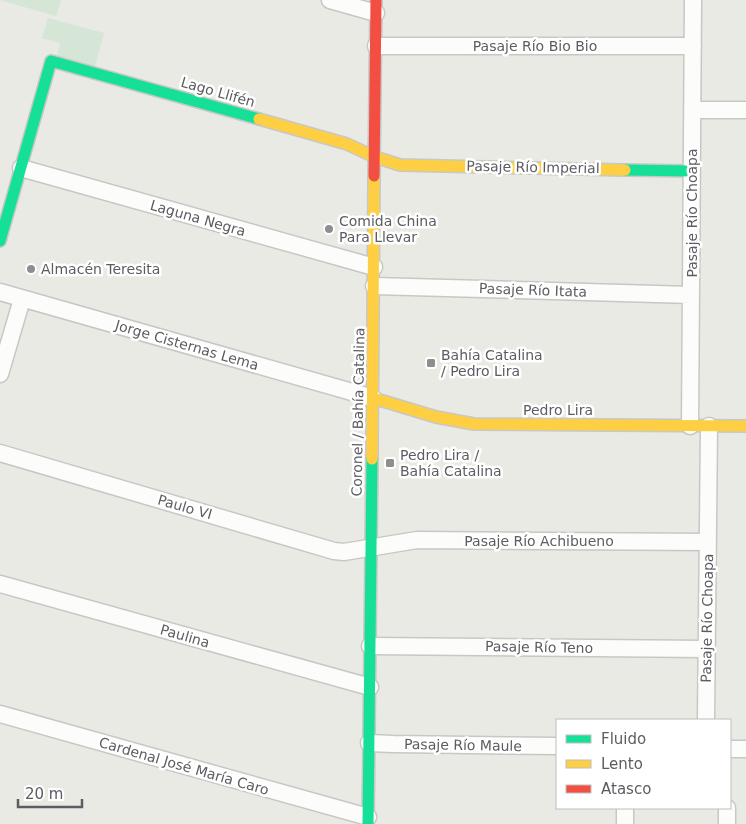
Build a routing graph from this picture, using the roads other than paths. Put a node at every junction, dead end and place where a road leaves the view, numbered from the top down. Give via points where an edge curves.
1 (330, 0) edge
2 (693, 0) edge
3 (376, 7) edge
4 (376, 46) junction
5 (693, 46) junction
6 (692, 110) junction
7 (746, 110) edge
8 (375, 157) junction
9 (21, 168) junction
10 (692, 171) junction
11 (0, 242) edge
12 (374, 267) junction
13 (374, 286) junction
14 (0, 292) edge
15 (691, 295) junction
16 (22, 298) junction
17 (0, 374) edge
18 (373, 398) junction
19 (690, 426) junction
20 (709, 426) junction
21 (746, 426) edge
22 (0, 453) edge
23 (708, 542) junction
24 (371, 548) junction
25 (0, 584) edge
26 (370, 646) junction
27 (707, 649) junction
28 (370, 687) junction
29 (0, 714) edge
30 (706, 719) edge
31 (369, 743) junction
32 (556, 746) edge
33 (731, 749) edge
34 (746, 749) edge
35 (625, 809) edge
36 (727, 809) edge
37 (368, 820) edge
38 (625, 824) edge
39 (727, 824) edge

1 - 3 street
2 - 5 street, Pasaje Río Choapa
3 - 4 street, Coronel / Bahía Catalina
4 - 5 street, Pasaje Río Bio Bio
4 - 8 street, Coronel / Bahía Catalina
5 - 6 street, Pasaje Río Choapa
6 - 7 street
6 - 10 street, Pasaje Río Choapa
8 - 9 street, Lago Llifén via 347,144 51,61
8 - 10 street, Pasaje Río Imperial via 400,165
8 - 12 street, Coronel / Bahía Catalina
9 - 11 street
9 - 12 street, Laguna Negra
10 - 15 street, Pasaje Río Choapa
12 - 13 street, Coronel / Bahía Catalina
13 - 15 street, Pasaje Río Itata
13 - 18 street, Coronel / Bahía Catalina
14 - 16 street, Jorge Cisternas Lema
15 - 19 street, Pasaje Río Choapa
16 - 17 street
16 - 18 street, Jorge Cisternas Lema
18 - 19 street, Pedro Lira via 436,417 474,424
18 - 24 street, Coronel / Bahía Catalina
19 - 20 street, Pedro Lira
20 - 21 street, Pedro Lira
20 - 23 street, Pasaje Río Choapa
22 - 24 street, Paulo VI via 334,551
23 - 24 street, Pasaje Río Achibueno via 417,540
23 - 27 street, Pasaje Río Choapa
24 - 26 street, Coronel / Bahía Catalina
25 - 28 street, Paulina
26 - 27 street, Pasaje Río Teno
26 - 28 street, Coronel / Bahía Catalina
27 - 30 street, Pasaje Río Choapa
28 - 31 street, Coronel / Bahía Catalina
29 - 37 street, Cardenal José María Caro
31 - 32 street, Pasaje Río Maule
31 - 37 street, Coronel / Bahía Catalina
33 - 34 street
35 - 38 street
36 - 39 street

